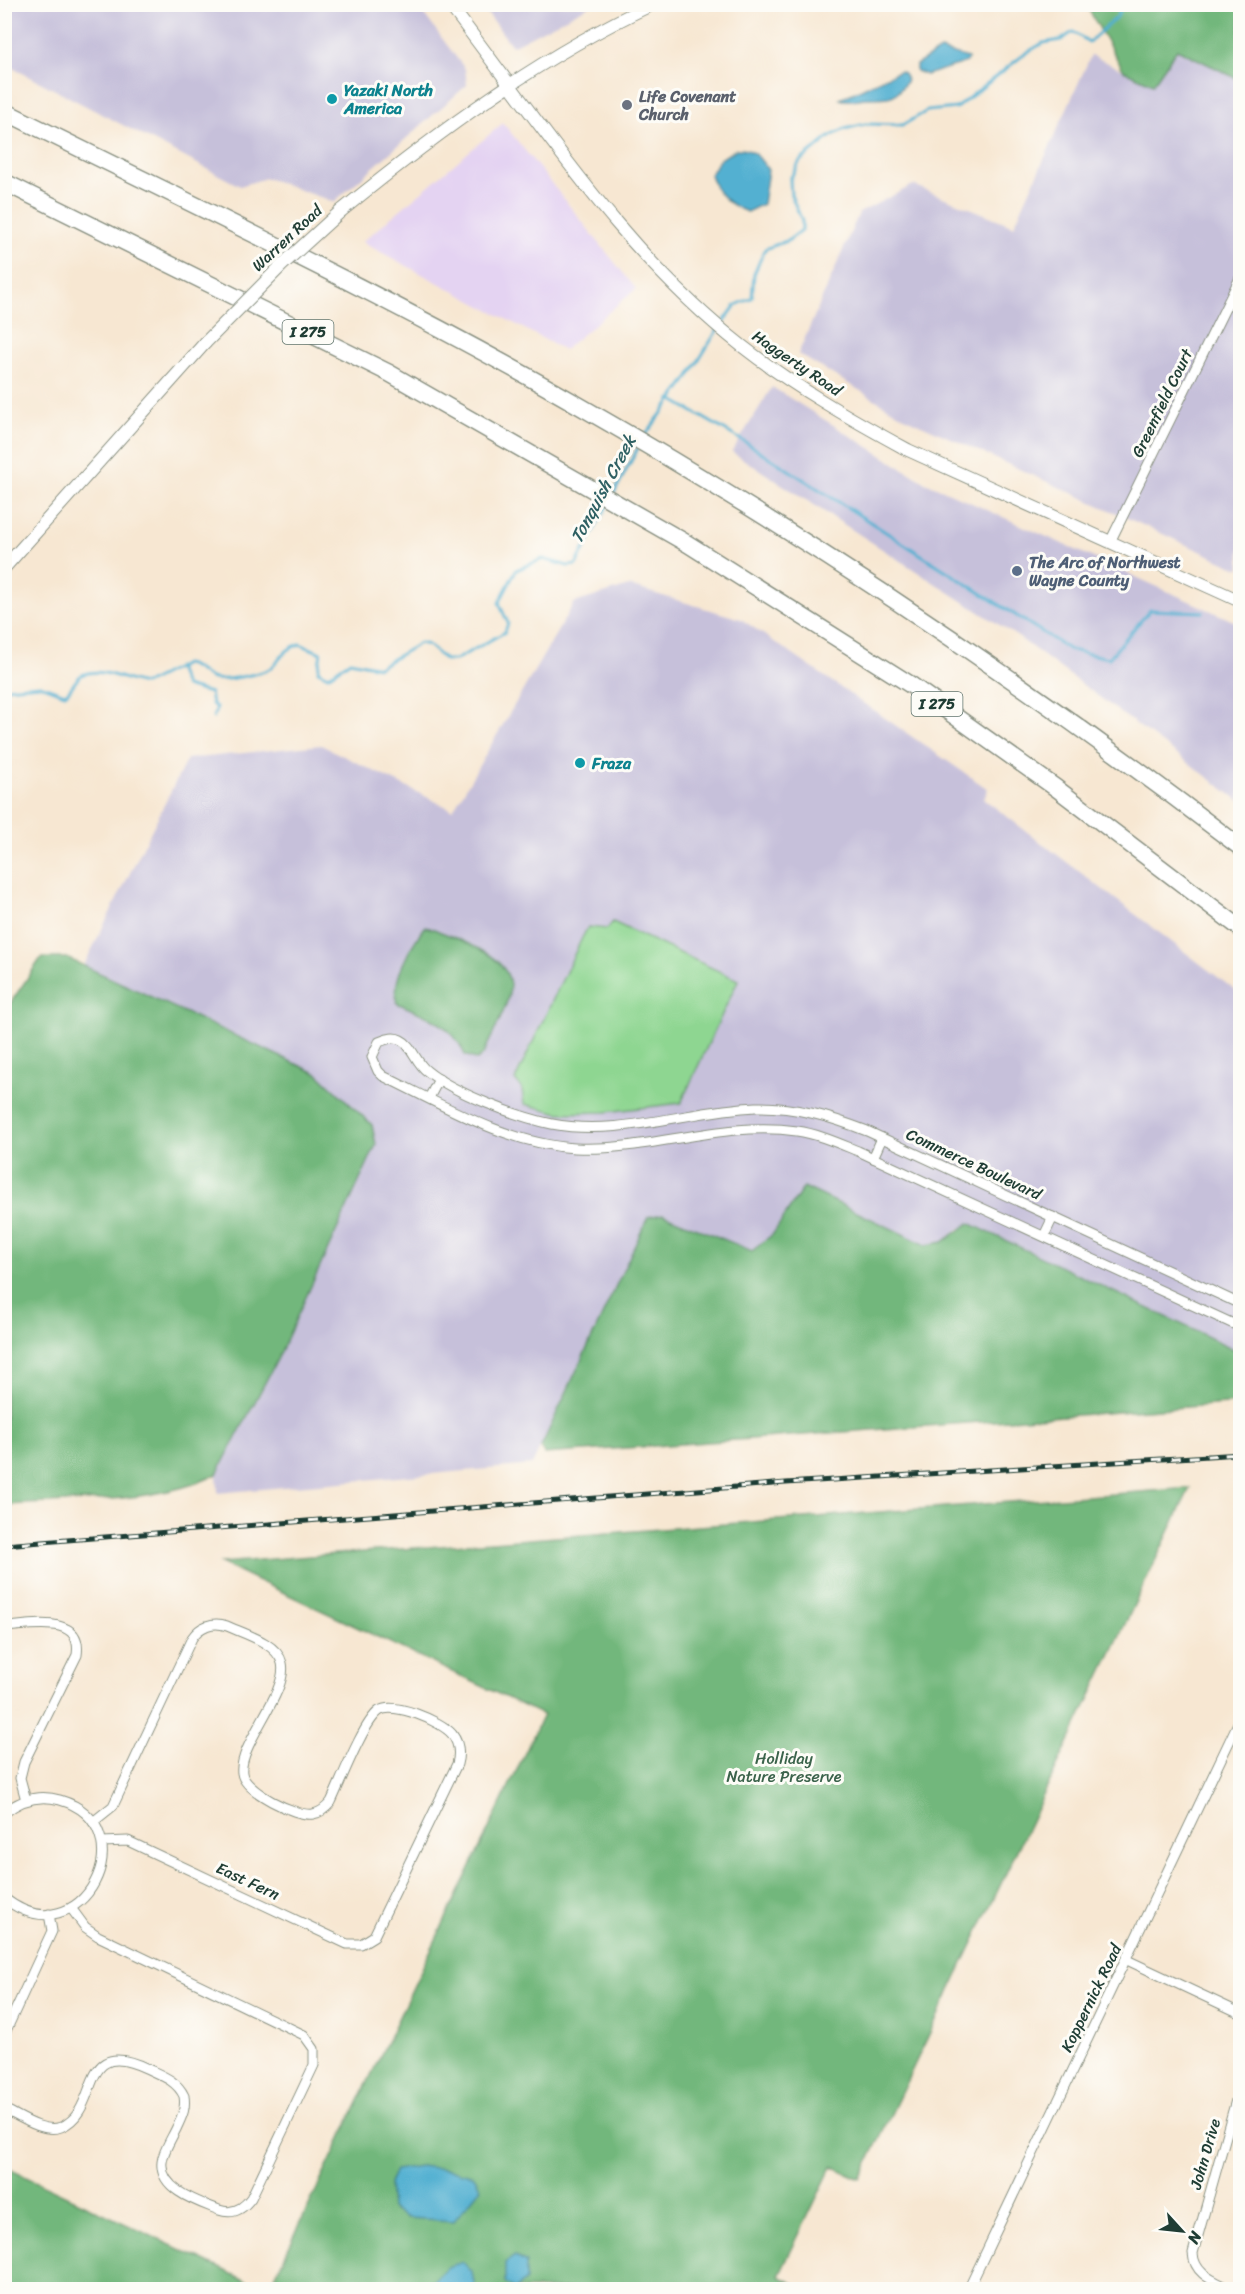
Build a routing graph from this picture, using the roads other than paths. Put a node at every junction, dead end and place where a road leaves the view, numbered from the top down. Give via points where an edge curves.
1 (449, 4) edge
2 (653, 4) edge
3 (508, 85) junction
4 (4, 111) edge
5 (4, 182) edge
6 (1240, 278) edge
7 (1110, 542) junction
8 (4, 568) edge
9 (1240, 601) edge
10 (1240, 847) edge
11 (1240, 928) edge
12 (439, 1079) junction
13 (429, 1098) junction
14 (731, 1110) junction
15 (733, 1130) junction
16 (882, 1138) junction
17 (873, 1158) junction
18 (1053, 1217) junction
19 (1044, 1236) junction
20 (1175, 1273) junction
21 (1166, 1293) junction
22 (1240, 1304) edge
23 (1240, 1327) edge
24 (4, 1627) edge
25 (1240, 1719) edge
26 (26, 1800) junction
27 (4, 1814) edge
28 (93, 1822) junction
29 (102, 1842) junction
30 (4, 1898) edge
31 (71, 1908) junction
32 (49, 1914) junction
33 (1127, 1960) junction
34 (1240, 2013) edge
35 (4, 2035) edge
36 (1240, 2086) edge
37 (4, 2109) edge
38 (968, 2289) edge
39 (1232, 2289) edge

1 - 3 main road, Haggerty Road
2 - 3 main road, Warren Road
3 - 7 main road, Haggerty Road via 619,227 713,322 768,366 898,445
3 - 8 main road, Warren Road, bridge via 407,157 282,265 205,343
4 - 10 highway via 381,298 641,442 791,532 964,646
5 - 11 highway, I 275 via 389,373 612,499 911,686 1056,788
6 - 7 street, Greenfield Court
7 - 9 main road, Haggerty Road
12 - 13 street
12 - 13 street, Commerce Boulevard via 419,1064 400,1039 379,1042 372,1057 378,1071
12 - 14 street, Commerce Boulevard via 518,1115 580,1127
13 - 15 street, Commerce Boulevard via 512,1135 573,1148 611,1147
14 - 15 street
14 - 16 street, Commerce Boulevard via 798,1109
15 - 17 street, Commerce Boulevard via 805,1132
16 - 17 street, Commerce Boulevard
16 - 18 street, Commerce Boulevard
17 - 19 street, Commerce Boulevard
18 - 19 street, Commerce Boulevard
18 - 20 street, Commerce Boulevard
19 - 21 street, Commerce Boulevard
20 - 21 street
20 - 22 street, Commerce Boulevard
21 - 23 street, Commerce Boulevard
24 - 26 street via 58,1624 72,1633 78,1646 24,1762 20,1778
25 - 33 street, Koppernick Road
26 - 27 street
26 - 28 street via 60,1800 79,1809
28 - 29 street
28 - 29 street, East Fern via 113,1806 192,1638 210,1624 225,1625 272,1648 282,1663 281,1680 242,1763 243,1779 253,1791 303,1814 322,1811 331,1802 373,1717 387,1707 401,1708 444,1727 459,1748 457,1764 388,1911 374,1936 361,1944 347,1944 128,1841
29 - 31 street via 98,1878 87,1896
30 - 32 street via 25,1910
31 - 32 street
31 - 37 street via 85,1927 98,1936 304,2035 314,2049 314,2065 251,2198 234,2212 221,2211 170,2185 162,2162 184,2112 184,2096 170,2079 133,2061 114,2059 102,2064 78,2111 61,2127 46,2128
32 - 35 street via 52,1931
33 - 34 street
33 - 38 street, Koppernick Road
36 - 39 street, John Drive via 1194,2247 1196,2265 1203,2275

